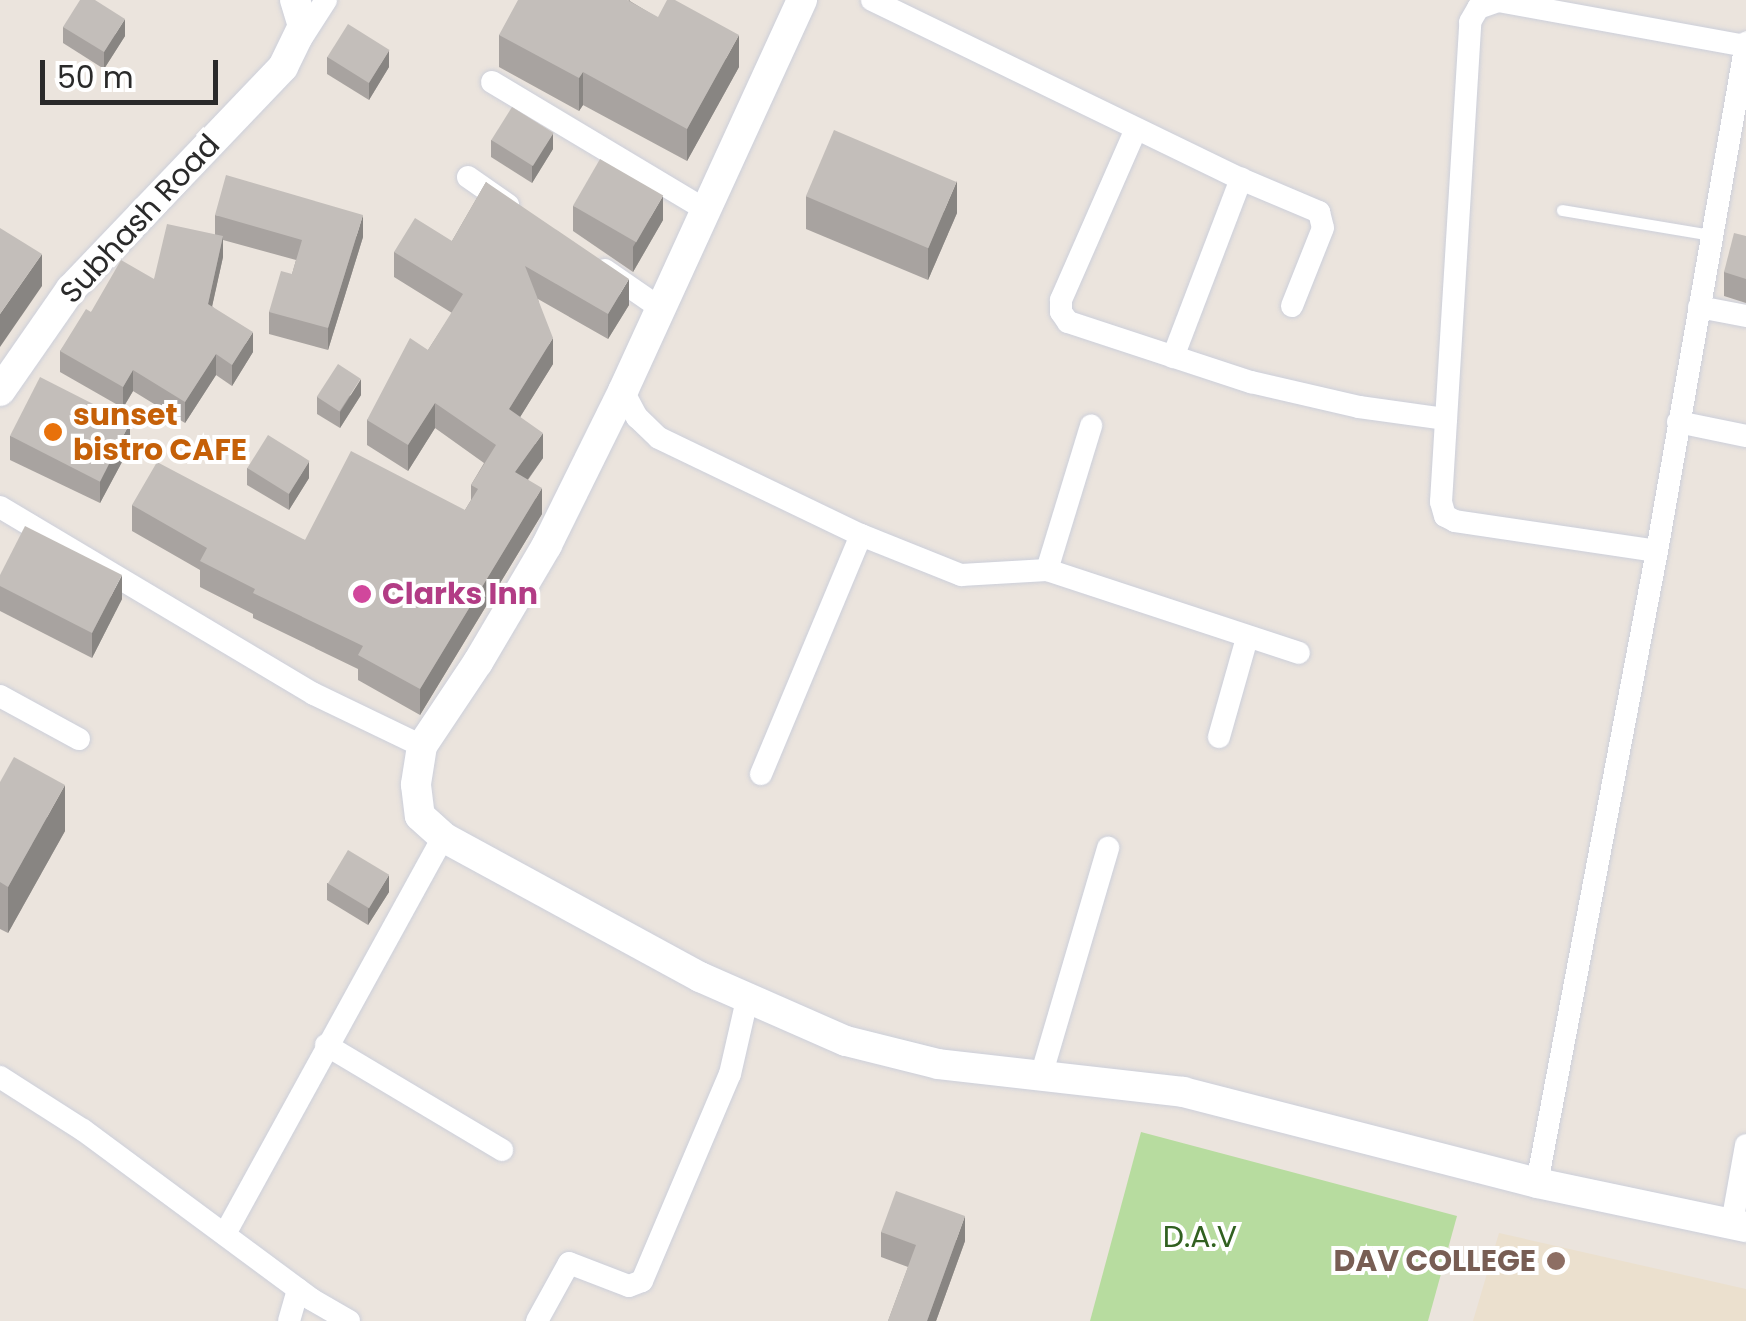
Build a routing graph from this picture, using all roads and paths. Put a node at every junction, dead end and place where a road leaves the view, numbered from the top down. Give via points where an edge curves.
1 (295, 0) edge
2 (326, 0) edge
3 (802, 0) edge
4 (872, 0) edge
5 (1746, 44) edge
6 (293, 52) junction
7 (492, 82) dead end
8 (1743, 89) edge
9 (1136, 129) junction
10 (468, 178) dead end
11 (1241, 179) junction
12 (706, 210) junction
13 (1562, 210) dead end
14 (532, 221) edge
15 (1711, 235) junction
16 (580, 254) edge
17 (1292, 306) dead end
18 (1699, 307) junction
19 (660, 308) junction
20 (1746, 316) edge
21 (1174, 356) junction
22 (0, 391) edge
23 (623, 392) junction
24 (1446, 419) junction
25 (1678, 422) junction
26 (1091, 426) dead end
27 (1746, 436) edge
28 (0, 508) edge
29 (861, 535) junction
30 (1657, 551) junction
31 (1047, 570) junction
32 (1248, 638) junction
33 (1299, 652) dead end
34 (0, 696) edge
35 (1219, 737) dead end
36 (78, 739) dead end
37 (422, 746) junction
38 (761, 774) dead end
39 (442, 837) junction
40 (1108, 848) dead end
41 (746, 1000) junction
42 (326, 1045) junction
43 (1040, 1076) junction
44 (0, 1077) edge
45 (1746, 1145) edge
46 (502, 1150) dead end
47 (1537, 1183) junction
48 (1739, 1225) edge
49 (226, 1232) junction
50 (298, 1290) junction
51 (288, 1321) edge
52 (350, 1321) edge
53 (537, 1321) edge

1 - 6 street via 303,26
2 - 6 street
3 - 12 street
4 - 9 street
5 - 8 street
5 - 24 street via 1498,1 1478,8 1470,22
6 - 22 street, Subhash Road via 71,289
7 - 12 street
8 - 15 street
9 - 11 street
9 - 21 street via 1060,312 1068,322
10 - 14 street
11 - 17 street via 1323,219
11 - 21 street
12 - 19 street
13 - 15 lane
15 - 18 street
16 - 19 street
18 - 20 street
18 - 25 street
19 - 23 street
21 - 24 street via 1251,382
23 - 29 street via 659,438
23 - 37 street via 546,546
24 - 30 street via 1445,516
25 - 27 street
25 - 30 street
26 - 31 street
28 - 37 street via 314,694
29 - 31 street via 961,575
29 - 38 street
30 - 47 street
31 - 32 street
32 - 33 street
32 - 35 street
34 - 36 street
37 - 39 street via 420,816
39 - 41 street
39 - 42 street
40 - 43 street
41 - 43 street via 846,1041 938,1064
41 - 53 street via 730,1074 642,1281 630,1286 569,1263
42 - 46 street
42 - 49 street
43 - 47 street via 1183,1092
44 - 49 street
45 - 48 street
47 - 48 street
49 - 50 street
50 - 51 street
50 - 52 street

